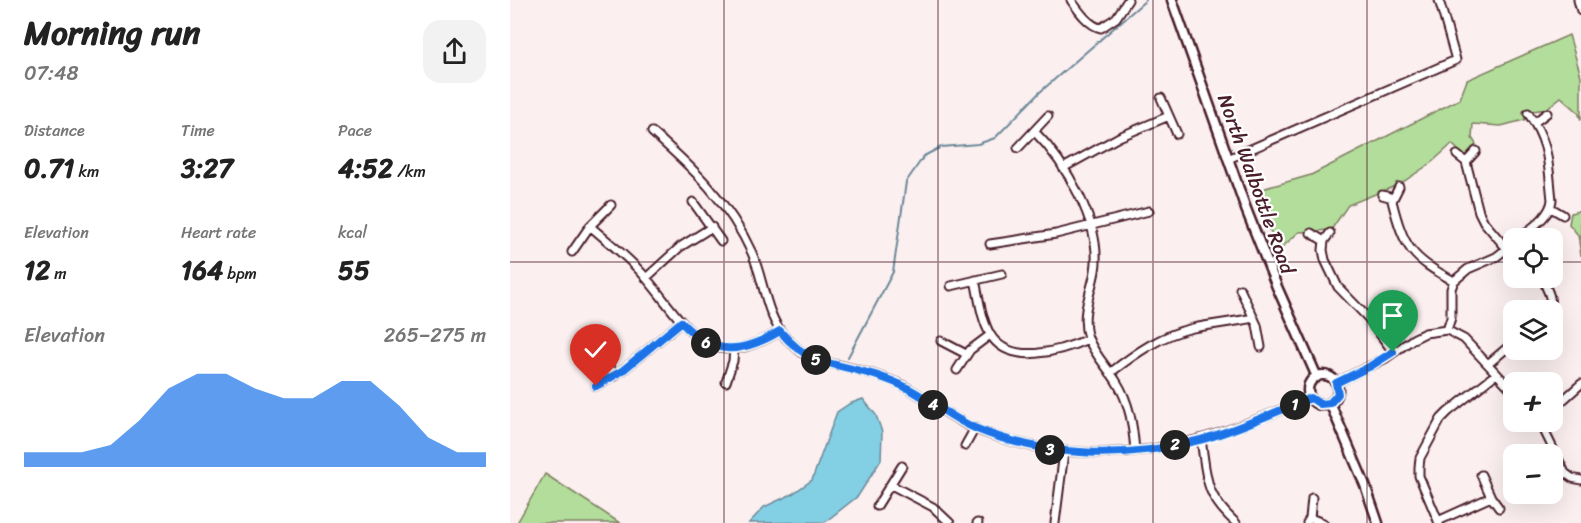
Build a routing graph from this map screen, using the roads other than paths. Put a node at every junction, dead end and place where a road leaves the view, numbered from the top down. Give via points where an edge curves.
1 (1071, 0) edge
2 (1128, 0) edge
3 (1172, 0) edge
4 (1438, 0) edge
5 (1578, 0) edge
6 (1581, 11) edge
7 (1161, 98) dead end
8 (1528, 113) dead end
9 (1547, 113) dead end
10 (1048, 116) dead end
11 (1169, 116) junction
12 (1534, 122) junction
13 (1034, 131) junction
14 (652, 132) dead end
15 (1177, 134) dead end
16 (1018, 148) dead end
17 (1476, 151) dead end
18 (1457, 155) dead end
19 (1228, 159) junction
20 (1466, 162) junction
21 (1063, 168) junction
22 (1400, 187) dead end
23 (1382, 195) dead end
24 (1393, 198) junction
25 (693, 202) dead end
26 (611, 205) dead end
27 (1551, 208) junction
28 (1149, 211) dead end
29 (1563, 215) dead end
30 (590, 226) junction
31 (1090, 226) junction
32 (712, 227) junction
33 (1530, 228) edge
34 (1311, 233) dead end
35 (1330, 233) dead end
36 (1324, 241) junction
37 (721, 242) dead end
38 (990, 244) dead end
39 (1503, 244) edge
40 (572, 252) dead end
41 (1503, 252) edge
42 (1002, 274) dead end
43 (646, 278) junction
44 (975, 280) junction
45 (1454, 281) junction
46 (951, 286) dead end
47 (1240, 289) dead end
48 (1254, 318) junction
49 (681, 322) junction
50 (1447, 330) junction
51 (780, 331) junction
52 (990, 335) junction
53 (1088, 339) junction
54 (941, 341) dead end
55 (1261, 346) dead end
56 (734, 349) junction
57 (1503, 351) edge
58 (1393, 352) junction
59 (966, 354) junction
60 (602, 355) dead end
61 (1488, 364) junction
62 (957, 370) dead end
63 (1110, 373) junction
64 (1496, 374) junction
65 (615, 376) junction
66 (1317, 376) junction
67 (1503, 381) edge
68 (726, 382) dead end
69 (1336, 383) junction
70 (1581, 384) edge
71 (596, 386) dead end
72 (1311, 398) junction
73 (1563, 400) edge
74 (1330, 403) junction
75 (975, 428) junction
76 (1545, 432) edge
77 (1201, 439) junction
78 (965, 446) dead end
79 (1135, 451) junction
80 (1064, 452) junction
81 (902, 466) dead end
82 (1481, 475) dead end
83 (1581, 480) edge
84 (891, 485) junction
85 (1491, 497) junction
86 (1312, 498) dead end
87 (877, 506) dead end
88 (1499, 508) dead end
89 (1308, 520) edge
90 (1438, 522) edge
91 (950, 523) edge
92 (1055, 523) edge
93 (1236, 523) edge
94 (1323, 523) edge
95 (1378, 523) edge

1 - 2 street via 1089,21 1101,28 1116,18
3 - 19 street, North Walbottle Road
4 - 19 street via 1456,60
5 - 6 street
7 - 11 street
8 - 12 street
9 - 12 street
10 - 13 street
11 - 15 street
11 - 21 street via 1109,141
12 - 27 street via 1547,153
13 - 16 street
13 - 21 street
14 - 51 street via 705,180 728,209 752,253
17 - 20 street
18 - 20 street
19 - 66 street, North Walbottle Road via 1277,287
20 - 39 street via 1479,212
21 - 31 street
22 - 24 street
23 - 24 street
24 - 45 street via 1410,249 1430,268
25 - 32 street
26 - 30 street
27 - 29 street
27 - 33 street
28 - 31 street
30 - 40 street
30 - 43 street
31 - 38 street
31 - 53 street via 1096,258 1085,313
32 - 37 street
32 - 43 street via 680,247
34 - 36 street
35 - 36 street
36 - 58 street via 1325,260 1338,287
41 - 45 street
42 - 44 street
43 - 49 street
44 - 46 street
44 - 52 street
45 - 50 street
47 - 48 street
48 - 55 street
48 - 63 street via 1193,328 1166,337
49 - 56 street via 708,344
49 - 65 street
50 - 58 street via 1425,333
50 - 61 street via 1464,339
51 - 56 street via 758,343
51 - 75 street via 807,356 889,380
52 - 53 street via 1007,349 1032,353 1068,348
52 - 59 street
53 - 63 street
54 - 59 street
56 - 68 street
57 - 61 street
58 - 69 street
59 - 62 street
60 - 65 street
61 - 64 street
63 - 79 street via 1130,410
64 - 67 street
64 - 90 street via 1441,419 1420,458 1419,476
65 - 71 street
66 - 69 street via 1328,376
66 - 72 street via 1308,389
69 - 74 street via 1338,394
70 - 73 street
72 - 74 street via 1320,404
72 - 77 street
74 - 95 street
75 - 78 street
75 - 80 street via 1017,443
76 - 83 street via 1565,473
77 - 79 street
77 - 93 street via 1212,496
79 - 80 street
80 - 92 street
81 - 84 street
82 - 85 street
84 - 87 street
84 - 91 street via 933,507
85 - 88 street
85 - 90 street
86 - 89 street
89 - 94 street

